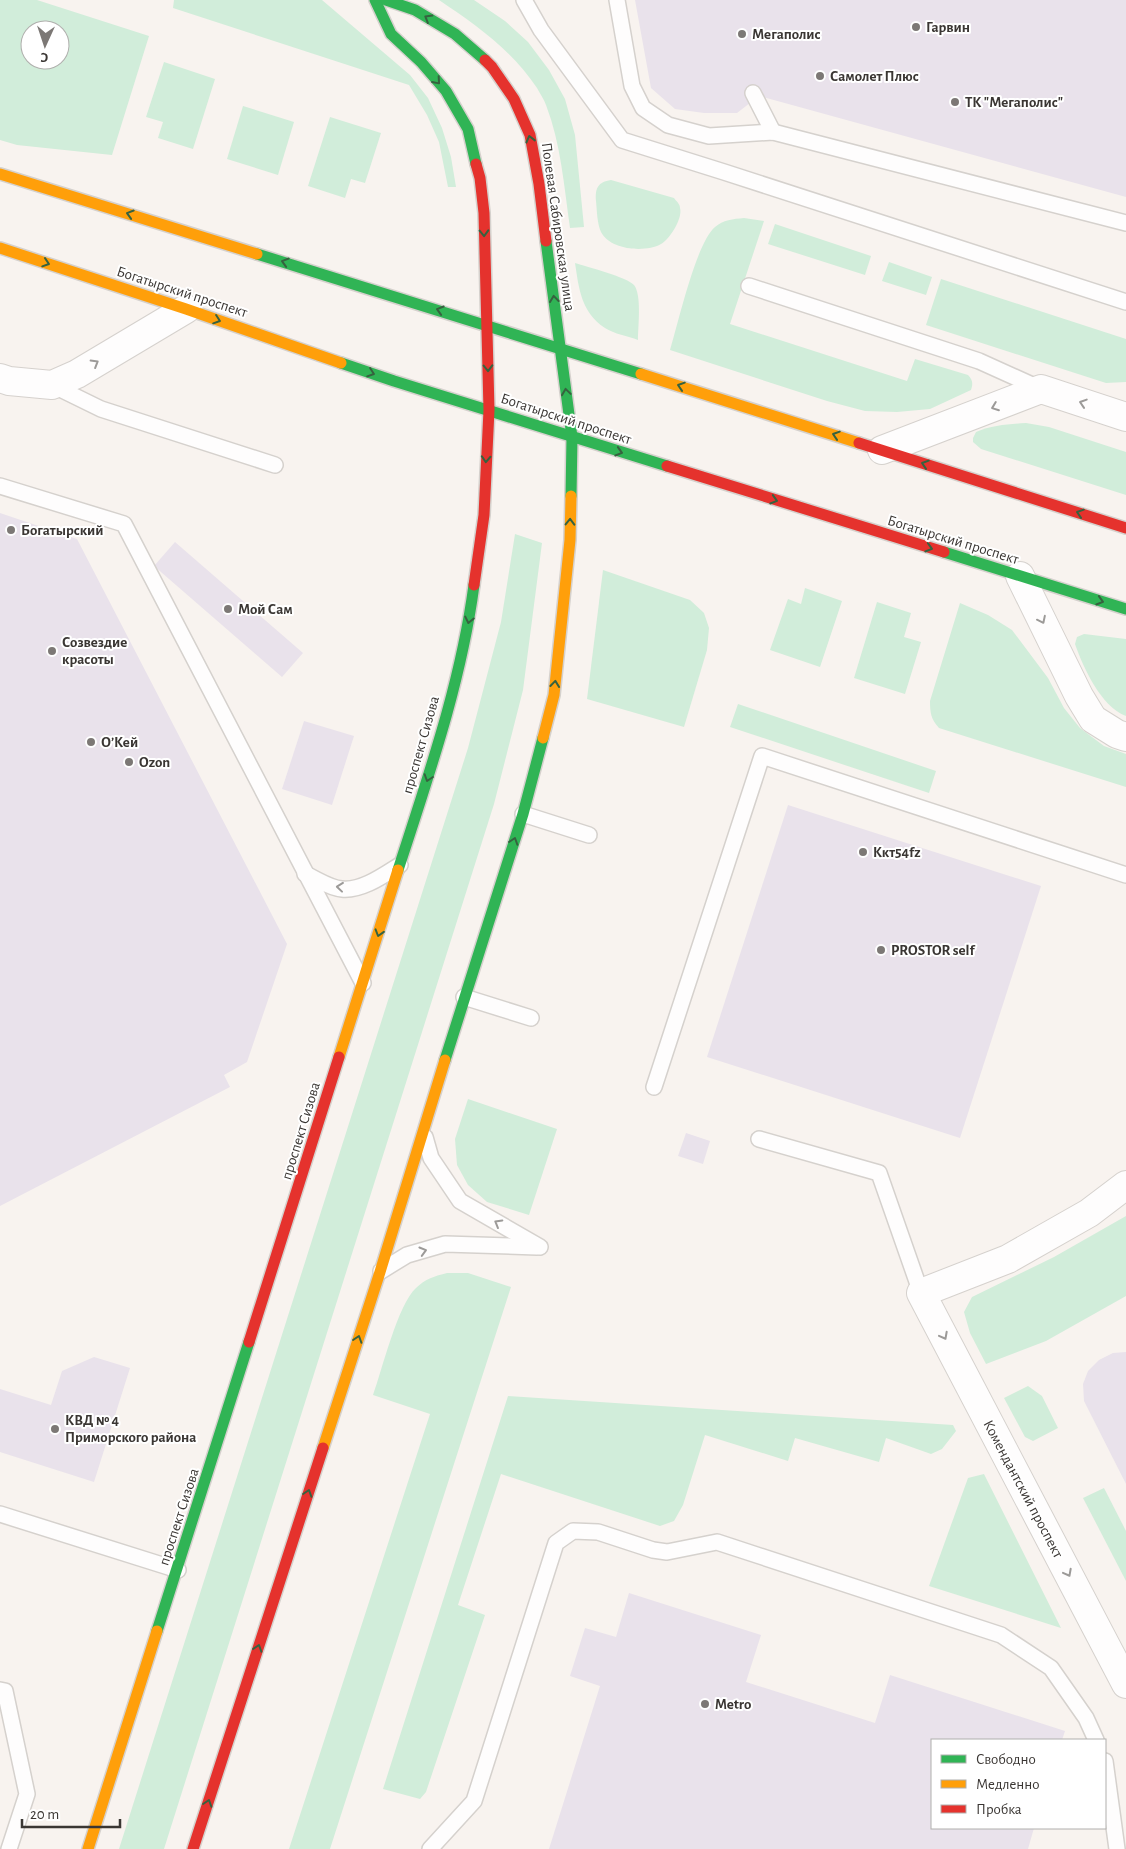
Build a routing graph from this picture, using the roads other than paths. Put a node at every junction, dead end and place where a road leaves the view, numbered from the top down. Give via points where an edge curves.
1 (375, 0) edge
2 (386, 0) edge
3 (524, 0) edge
4 (617, 0) edge
5 (752, 93) dead end
6 (773, 132) junction
7 (0, 174) edge
8 (1126, 223) edge
9 (0, 248) edge
10 (749, 286) dead end
11 (1126, 302) edge
12 (186, 309) junction
13 (487, 325) junction
14 (560, 348) junction
15 (0, 378) edge
16 (52, 385) junction
17 (1041, 389) junction
18 (489, 410) junction
19 (1126, 417) edge
20 (572, 437) junction
21 (882, 450) junction
22 (274, 465) dead end
23 (0, 486) edge
24 (1126, 528) edge
25 (1020, 576) junction
26 (1126, 609) edge
27 (1126, 737) edge
28 (523, 814) junction
29 (589, 835) dead end
30 (400, 865) junction
31 (305, 874) junction
32 (1126, 875) edge
33 (363, 983) junction
34 (464, 997) junction
35 (531, 1018) dead end
36 (654, 1087) dead end
37 (423, 1132) junction
38 (759, 1139) dead end
39 (1126, 1185) edge
40 (380, 1272) junction
41 (921, 1293) junction
42 (0, 1514) edge
43 (178, 1570) junction
44 (1126, 1684) edge
45 (0, 1690) edge
46 (1096, 1739) edge
47 (1106, 1768) edge
48 (9, 1849) edge
49 (88, 1849) edge
50 (194, 1849) edge
51 (430, 1849) edge
52 (1117, 1849) edge

1 -> 13 street via 391,34 446,91 468,128 480,178 484,213
14 -> 2 street, Полевая Сабировская улица via 530,135 514,98 492,66 455,34 416,10
3 - 11 lane via 541,30 622,140
4 - 6 lane via 632,86 643,108 668,125 709,136
5 - 6 lane
6 - 8 lane
13 -> 7 street
9 -> 12 street, Богатырский проспект
10 - 17 lane via 979,361
16 -> 12 street via 77,374
12 -> 18 street, Богатырский проспект via 394,381
13 - 14 street
13 -> 18 street, проспект Сизова
20 -> 14 street, Полевая Сабировская улица
21 -> 14 street
15 - 16 street
16 - 22 lane via 100,408
19 -> 17 street
17 -> 21 street
18 - 20 street, Богатырский проспект
18 -> 30 street, проспект Сизова via 484,515 470,616 440,739
20 -> 25 street, Богатырский проспект
28 -> 20 street via 554,695 570,540
24 -> 21 street
23 - 31 lane via 124,524
25 -> 26 street, Богатырский проспект
25 -> 27 street via 1093,719
28 - 29 lane
34 -> 28 street
30 -> 31 lane via 370,883 343,889
30 -> 33 street, проспект Сизова
31 - 33 lane
32 - 36 lane via 762,756
33 - 43 street, проспект Сизова
34 - 35 lane
34 - 37 street
37 - 40 street
40 -> 37 lane via 407,1255 445,1244 540,1248 460,1200 431,1158
38 - 41 lane via 879,1173
39 - 41 street via 1090,1213 1008,1259
50 -> 40 street
41 -> 44 street, Комендантский проспект
42 - 43 lane
43 - 49 street, проспект Сизова
45 - 48 lane via 5,1691 27,1794
46 - 51 lane via 1086,1718 1051,1668 1001,1635 717,1542 667,1552 598,1532 573,1531 556,1543 474,1801
47 - 52 lane

